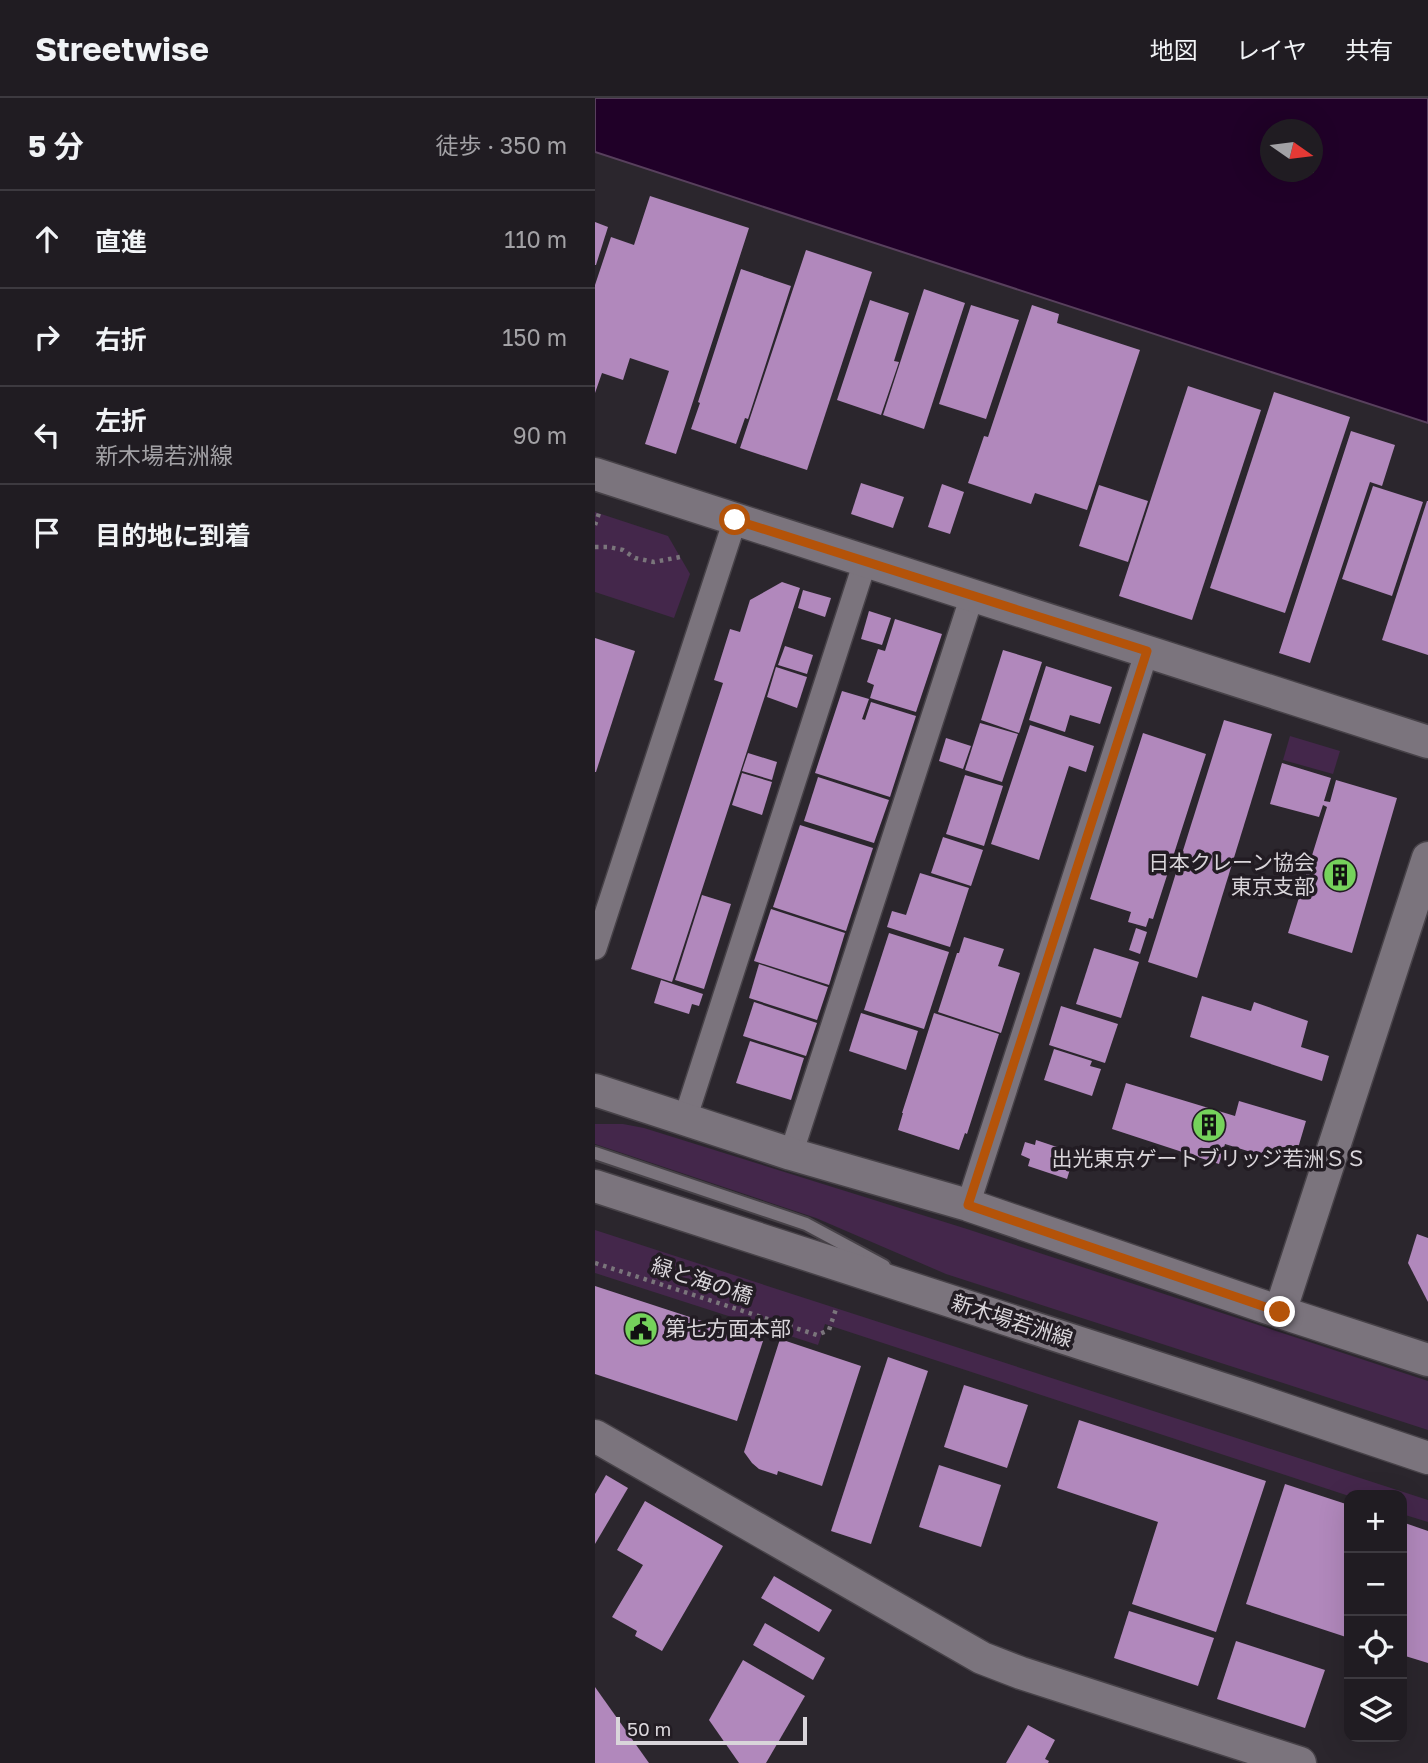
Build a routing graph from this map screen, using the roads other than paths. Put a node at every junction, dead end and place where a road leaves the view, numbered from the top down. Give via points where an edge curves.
1 (595, 474) edge
2 (735, 520) junction
3 (865, 562) junction
4 (972, 596) junction
5 (1147, 651) junction
6 (1428, 742) edge
7 (1428, 858) edge
8 (595, 948) edge
9 (595, 1090) edge
10 (685, 1119) junction
11 (595, 1153) edge
12 (791, 1154) junction
13 (595, 1186) edge
14 (968, 1205) junction
15 (945, 1299) junction
16 (1280, 1312) junction
17 (1428, 1360) edge
18 (595, 1436) edge
19 (1428, 1458) edge
20 (1300, 1763) edge

1 - 2 street
2 - 3 street
2 - 8 street
3 - 4 street
3 - 10 street
4 - 5 street
4 - 12 street
5 - 6 street
5 - 14 street
7 - 16 street
9 - 10 street
10 - 12 street
11 - 15 lane via 806,1224
12 - 14 street
13 - 15 street, 新木場若洲線
14 - 16 street
15 - 19 street, 新木場若洲線
16 - 17 street
18 - 20 street via 982,1658

